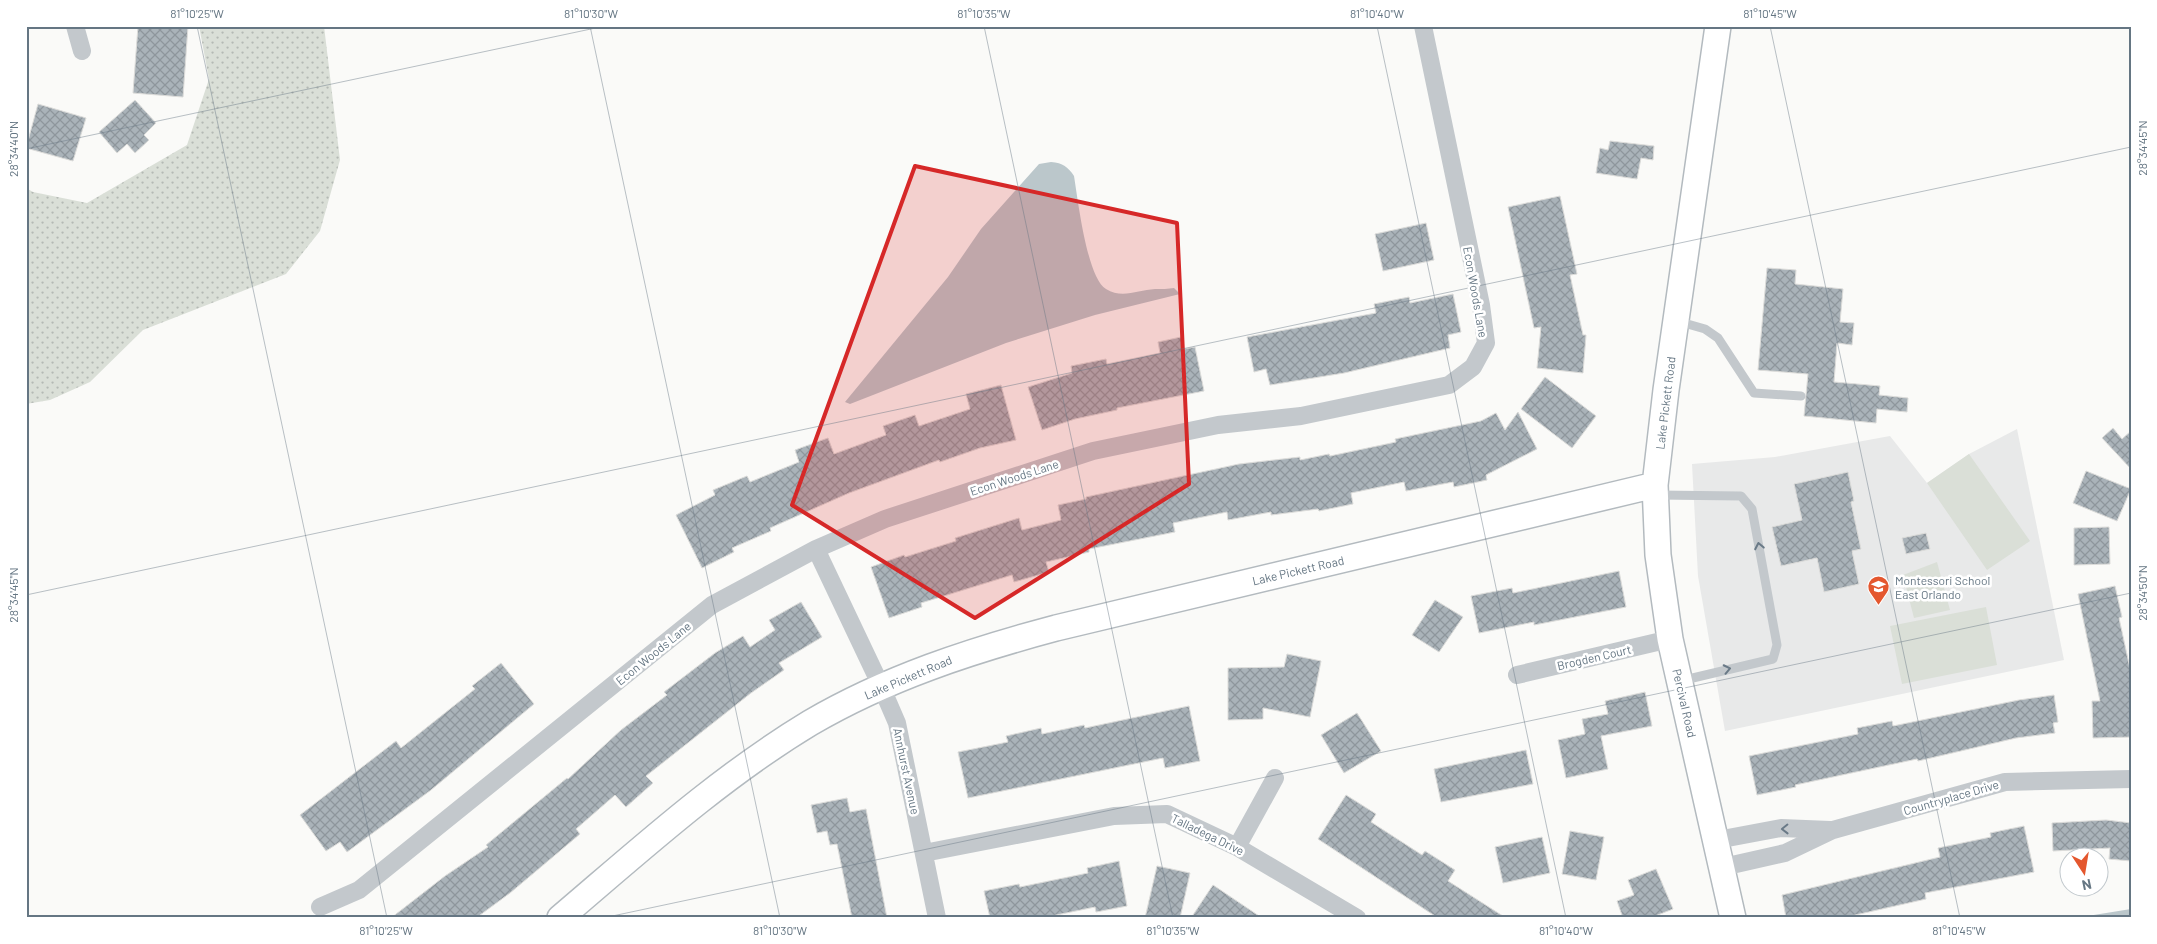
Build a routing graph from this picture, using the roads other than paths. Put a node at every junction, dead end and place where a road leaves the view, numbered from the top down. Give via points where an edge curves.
1 (75, 26) edge
2 (1423, 26) edge
3 (1718, 26) edge
4 (82, 51) dead end
5 (1676, 321) junction
6 (1801, 396) dead end
7 (1655, 490) junction
8 (816, 549) junction
9 (1670, 639) junction
10 (1517, 676) dead end
11 (1680, 681) junction
12 (882, 686) junction
13 (1274, 778) dead end
14 (2131, 779) edge
15 (1833, 830) junction
16 (1717, 840) junction
17 (1237, 846) junction
18 (924, 853) junction
19 (1723, 868) junction
20 (320, 908) dead end
21 (560, 918) edge
22 (937, 918) edge
23 (1357, 918) edge
24 (1734, 918) edge

1 - 4 street
2 - 8 street, Econ Woods Lane via 1481,305 1486,343 1473,367 1449,384 1301,416 1218,425 1093,451 885,519
3 - 5 main road, Lake Pickett Road
5 - 6 lane via 1705,328 1718,338 1754,393
5 - 7 main road, Lake Pickett Road
7 - 9 main road, Percival Road via 1658,555
11 -> 7 lane via 1773,659 1778,645 1752,509 1741,496
7 - 12 main road, Lake Pickett Road via 1056,628 982,648
8 - 12 street, Annhurst Avenue
8 - 20 street, Econ Woods Lane via 712,605 359,890
9 - 10 street, Brogden Court
9 - 11 main road, Percival Road
11 - 16 main road, Percival Road
12 - 18 street, Annhurst Avenue via 902,739
12 - 21 main road, Lake Pickett Road via 812,722 751,762 688,810
13 - 17 street
14 - 15 street, Countryplace Drive via 2005,782
15 -> 16 street, Countryplace Drive via 1780,828
15 - 19 street, Countryplace Drive via 1785,853
16 - 19 main road, Percival Road
17 - 18 street, Talladega Drive via 1167,814 1114,816
17 - 23 street, Talladega Drive
18 - 22 street, Annhurst Avenue
19 - 24 main road, Percival Road

